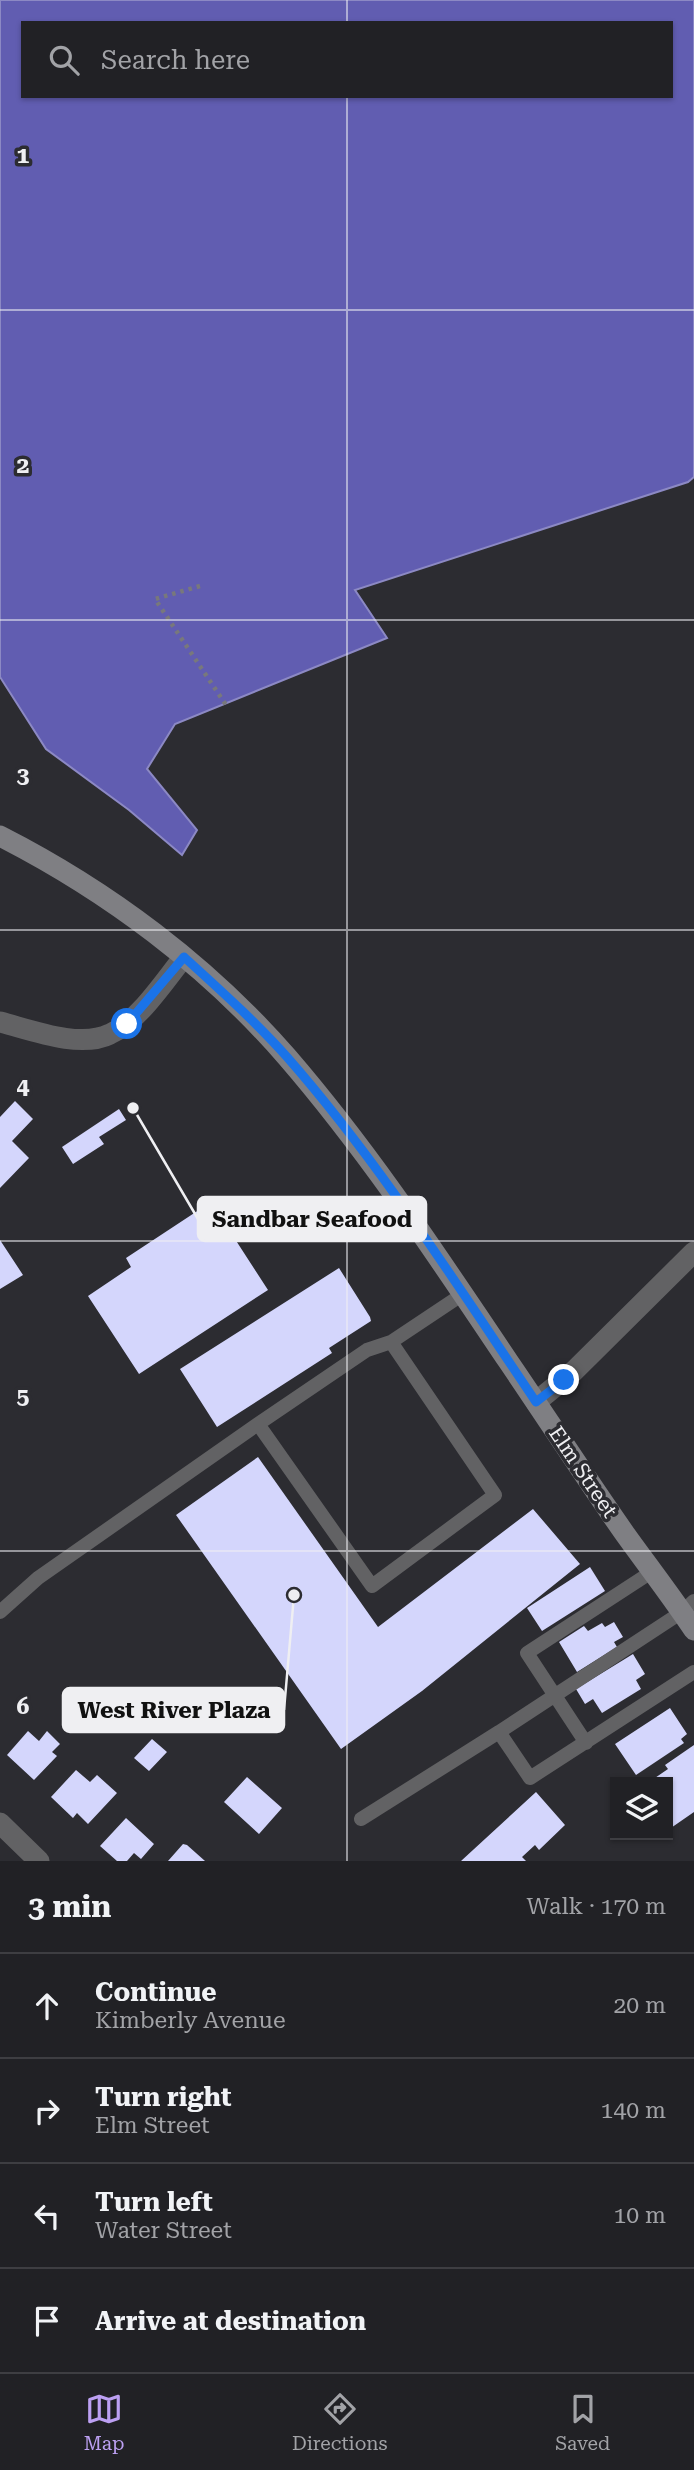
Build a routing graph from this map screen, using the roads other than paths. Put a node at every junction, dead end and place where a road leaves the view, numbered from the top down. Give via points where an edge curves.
1 (0, 836) edge
2 (184, 957) junction
3 (0, 1022) edge
4 (694, 1252) edge
5 (463, 1294) junction
6 (391, 1342) junction
7 (536, 1402) junction
8 (258, 1424) junction
9 (653, 1571) junction
10 (688, 1606) edge
11 (0, 1612) edge
12 (694, 1630) edge
13 (694, 1672) edge
14 (555, 1696) junction
15 (499, 1732) junction
16 (586, 1743) junction
17 (361, 1819) dead end
18 (0, 1823) edge
19 (39, 1861) edge

1 - 2 main road, Elm Street via 100,894
2 - 3 street via 127,1024 110,1035 83,1040
2 - 5 main road, Elm Street via 242,1010 311,1085
4 - 7 street via 574,1371
5 - 6 lane
5 - 7 main road, Elm Street
6 - 8 lane via 367,1350
6 - 8 lane via 495,1495 372,1586
7 - 9 main road, Elm Street
8 - 11 lane via 38,1578
9 - 10 main road, Elm Street
9 - 14 lane via 527,1653
10 - 12 main road, Elm Street
10 - 14 lane
13 - 16 lane
14 - 15 lane
14 - 16 lane
15 - 16 lane via 530,1778
15 - 17 lane
18 - 19 street

